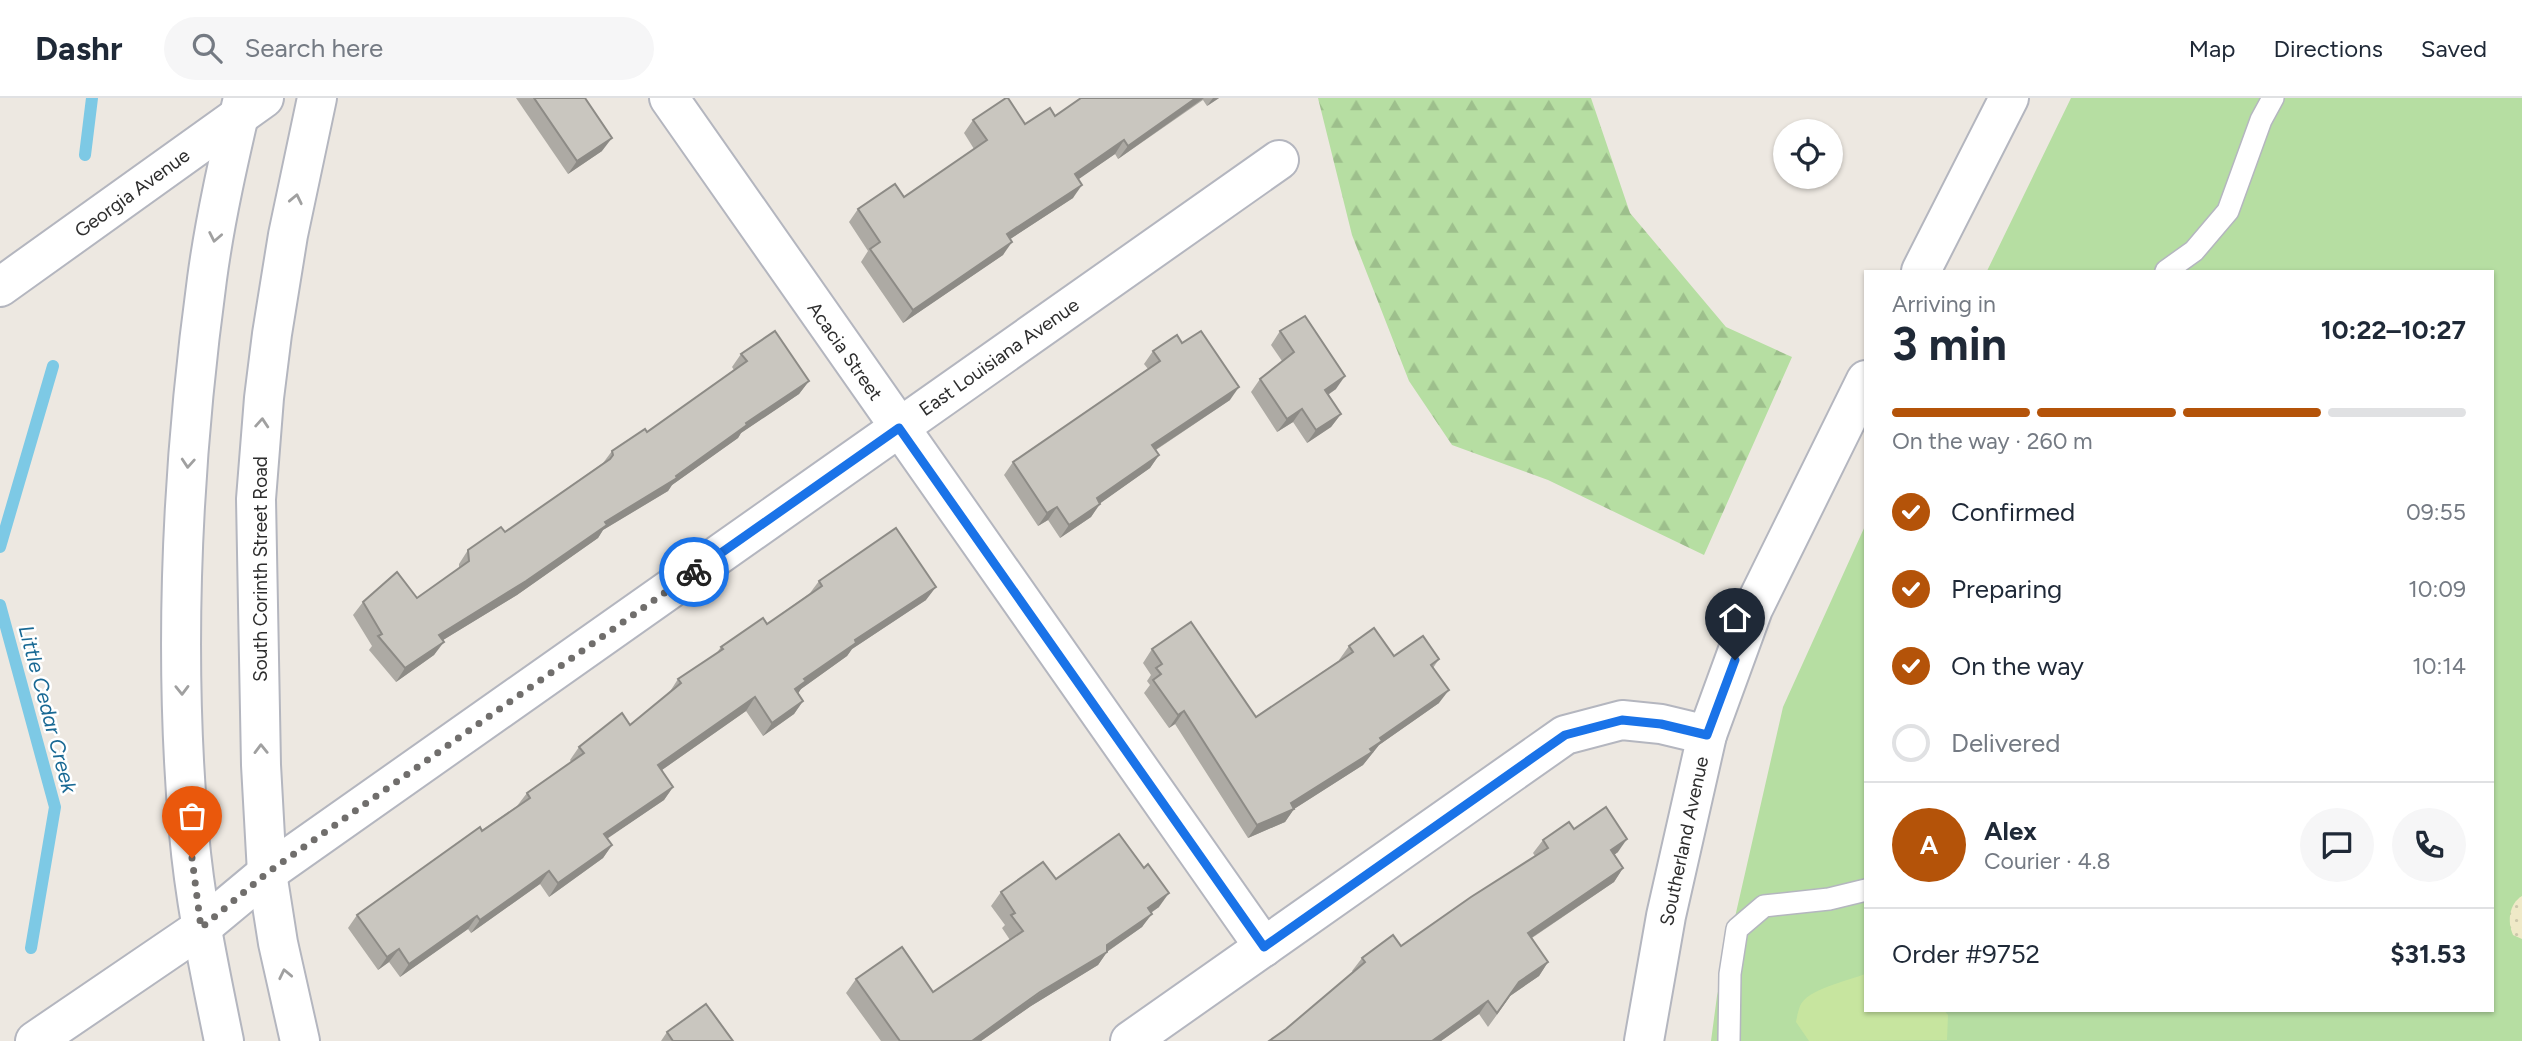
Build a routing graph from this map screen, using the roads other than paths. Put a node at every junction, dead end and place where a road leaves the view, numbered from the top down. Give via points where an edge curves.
1 (317, 98) edge
2 (668, 98) edge
3 (2009, 98) edge
4 (2273, 98) edge
5 (248, 104) edge
6 (1279, 160) dead end
7 (1922, 270) edge
8 (2167, 270) edge
9 (0, 286) edge
10 (1864, 384) edge
11 (899, 428) junction
12 (1707, 735) junction
13 (267, 873) junction
14 (1864, 890) edge
15 (201, 928) junction
16 (1264, 947) junction
17 (35, 1041) edge
18 (224, 1041) edge
19 (300, 1041) edge
20 (1130, 1041) edge
21 (1644, 1041) edge
22 (1730, 1041) edge

13 -> 1 street, South Corinth Street Road via 256,499 272,334
2 - 11 street, Acacia Street
3 - 7 street
4 - 8 lane via 2228,211 2194,251
5 - 9 street, Georgia Avenue
5 -> 15 street via 207,278 180,585 182,724
6 - 11 street, East Louisiana Avenue
10 - 12 street, Southerland Avenue via 1753,609
11 - 13 street, East Louisiana Avenue
11 - 16 street, Acacia Street
12 - 16 street via 1622,720 1565,735
12 - 21 street, Southerland Avenue via 1666,916
13 - 15 street, East Louisiana Avenue
19 -> 13 street, South Corinth Street Road
14 - 22 lane via 1764,906 1737,929 1730,974
15 - 17 street, East Louisiana Avenue
15 - 18 street
16 - 20 street

